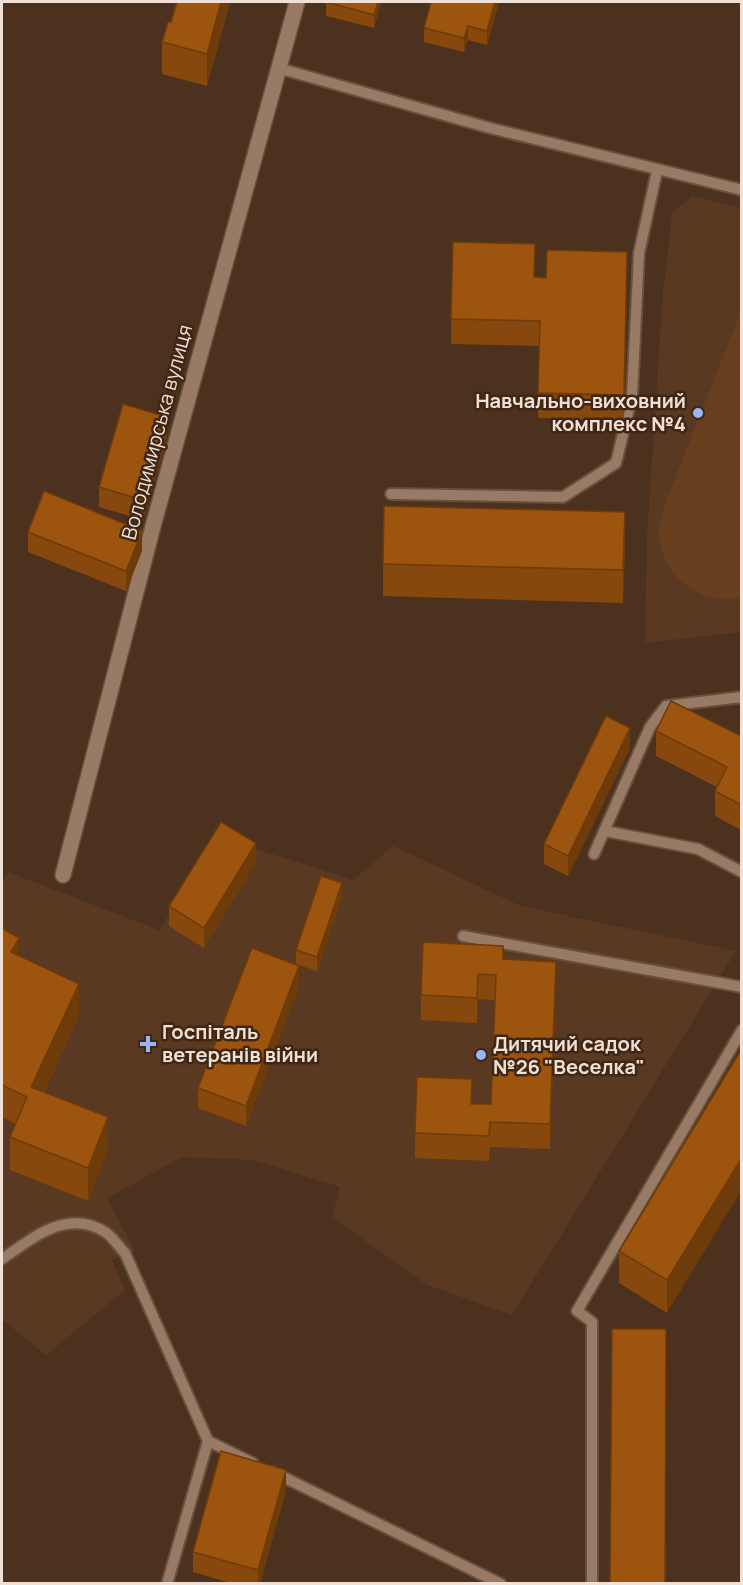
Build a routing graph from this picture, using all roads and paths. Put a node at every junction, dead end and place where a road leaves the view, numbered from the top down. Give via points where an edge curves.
1 (297, 2) edge
2 (278, 69) junction
3 (657, 171) junction
4 (741, 190) edge
5 (391, 494) dead end
6 (741, 695) edge
7 (604, 831) junction
8 (594, 854) dead end
9 (741, 872) edge
10 (63, 875) dead end
11 (463, 936) dead end
12 (741, 987) edge
13 (741, 1030) edge
14 (2, 1259) edge
15 (208, 1441) junction
16 (167, 1584) edge
17 (501, 1584) edge
18 (592, 1584) edge

1 - 2 street, Володимирська вулиця
2 - 3 lane
2 - 10 street, Володимирська вулиця
3 - 4 lane
3 - 5 lane via 639,253 632,396 616,463 563,497
6 - 7 lane via 666,706 650,727
7 - 8 lane
7 - 9 lane via 698,849
11 - 12 lane
13 - 18 lane via 577,1311 592,1322
14 - 15 lane via 47,1228 62,1224 81,1224 106,1232 124,1253
15 - 16 lane
15 - 17 lane

